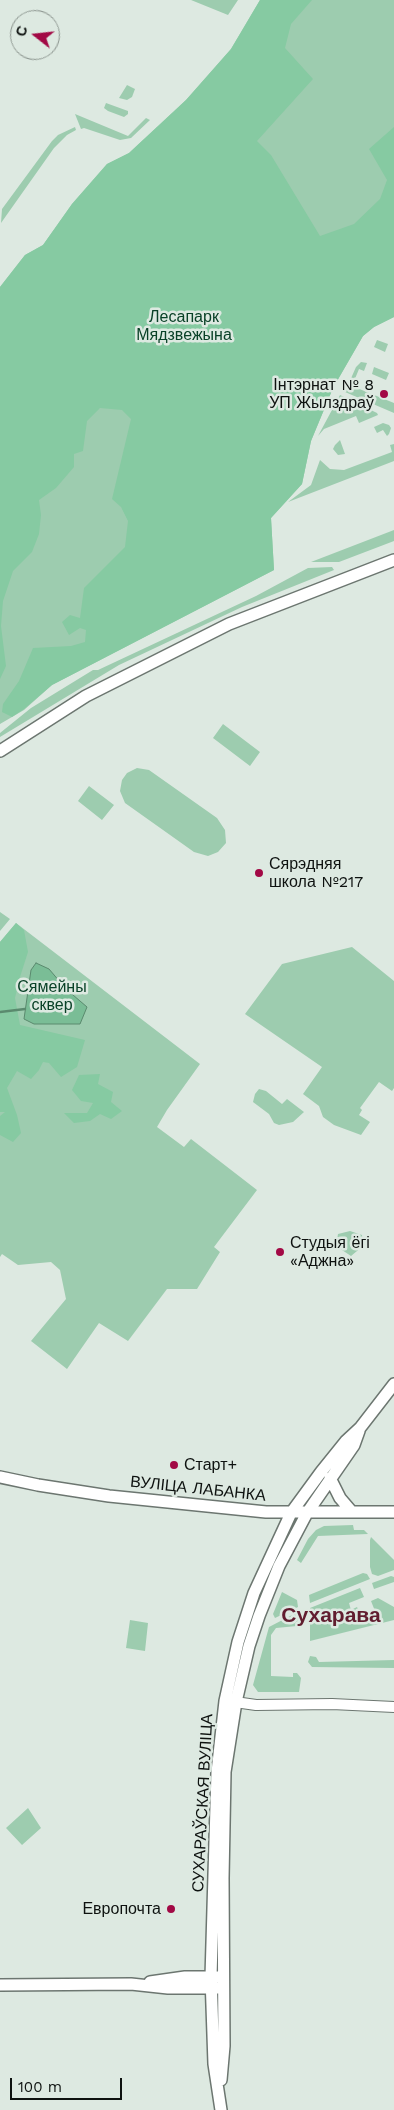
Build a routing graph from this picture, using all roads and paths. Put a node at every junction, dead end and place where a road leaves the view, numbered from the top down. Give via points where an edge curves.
1 (394, 560) edge
2 (0, 751) edge
3 (394, 1384) edge
4 (360, 1428) junction
5 (0, 1477) edge
6 (330, 1478) junction
7 (266, 1512) junction
8 (291, 1512) junction
9 (307, 1512) junction
10 (352, 1512) junction
11 (394, 1512) edge
12 (279, 1539) junction
13 (230, 1701) junction
14 (394, 1707) edge
15 (224, 1982) junction
16 (211, 1983) junction
17 (0, 1985) edge
18 (219, 2096) junction
19 (221, 2110) edge

1 - 2 main road via 229,624 86,696
3 - 4 main road, СУХАРАЎСКАЯ ВУЛІЦА
4 - 6 main road, СУХАРАЎСКАЯ ВУЛІЦА via 354,1446
4 - 8 main road, СУХАРАЎСКАЯ ВУЛІЦА via 341,1447
5 - 7 main road, ВУЛІЦА ЛАБАНКА via 118,1497
6 - 9 main road, СУХАРАЎСКАЯ ВУЛІЦА
6 - 10 main road
7 - 8 main road, ВУЛІЦА ЛАБАНКА
7 - 12 main road via 276,1521
8 - 9 main road, ВУЛІЦА ЛАБАНКА
8 - 12 main road, СУХАРАЎСКАЯ ВУЛІЦА
9 - 10 main road, ВУЛІЦА ЛАБАНКА
9 - 13 main road, СУХАРАЎСКАЯ ВУЛІЦА via 258,1616
10 - 11 main road, ВУЛІЦА ЛАБАНКА
12 - 13 main road, СУХАРАЎСКАЯ ВУЛІЦА via 247,1612 238,1642
13 - 14 street via 256,1705
13 - 15 main road, СУХАРАЎСКАЯ ВУЛІЦА via 225,1772
13 - 16 main road, СУХАРАЎСКАЯ ВУЛІЦА via 217,1772
15 - 16 main road
15 - 18 main road, СУХАРАЎСКАЯ ВУЛІЦА via 224,2046
16 - 17 main road via 185,1977 131,1984
16 - 18 main road, СУХАРАЎСКАЯ ВУЛІЦА via 214,2064
18 - 19 main road, СУХАРАЎСКАЯ ВУЛІЦА

